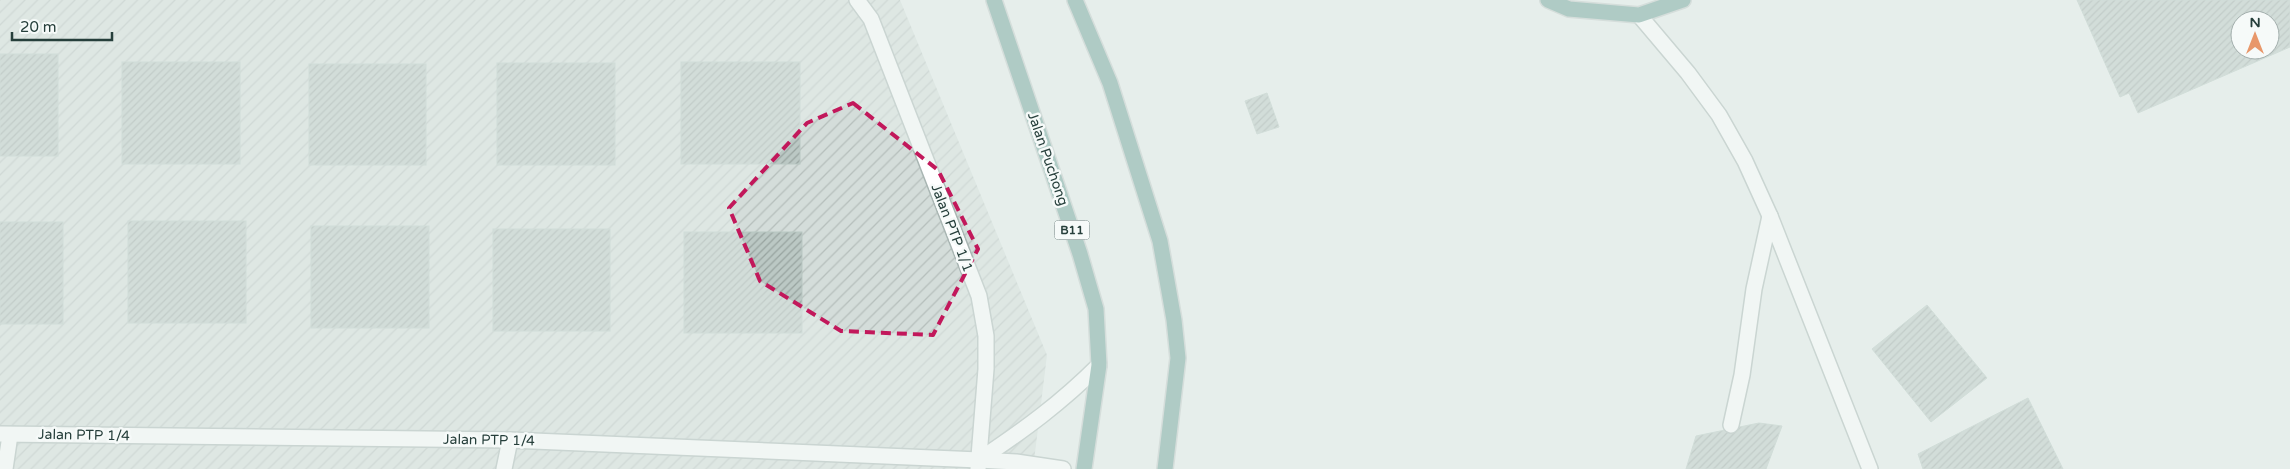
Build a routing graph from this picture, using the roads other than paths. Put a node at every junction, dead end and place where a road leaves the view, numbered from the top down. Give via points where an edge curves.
1 (858, 0) edge
2 (994, 0) edge
3 (1075, 0) edge
4 (1548, 0) edge
5 (1683, 0) edge
6 (1639, 15) junction
7 (1770, 216) junction
8 (1099, 365) junction
9 (1731, 425) dead end
10 (5, 435) edge
11 (510, 440) junction
12 (978, 464) edge
13 (5, 469) edge
14 (504, 469) edge
15 (1064, 469) edge
16 (1084, 469) edge
17 (1165, 469) edge
18 (1870, 469) edge

1 - 12 street, Jalan PTP 1/1 via 871,19 979,296 986,336 986,369
2 - 8 main road, Jalan Puchong / B11 via 1096,309
3 - 17 main road via 1110,83 1160,241 1178,358
4 - 6 main road via 1569,9
5 - 6 main road
6 - 7 street via 1719,116 1745,161
7 - 9 street
7 - 18 street
8 - 12 street via 1030,426
8 - 16 main road, Jalan Puchong / B11
10 - 11 street, Jalan PTP 1/4
10 - 13 street
11 - 12 street, Jalan PTP 1/4
11 - 14 street
12 - 15 street, Jalan PTP 1/4 via 1025,463

